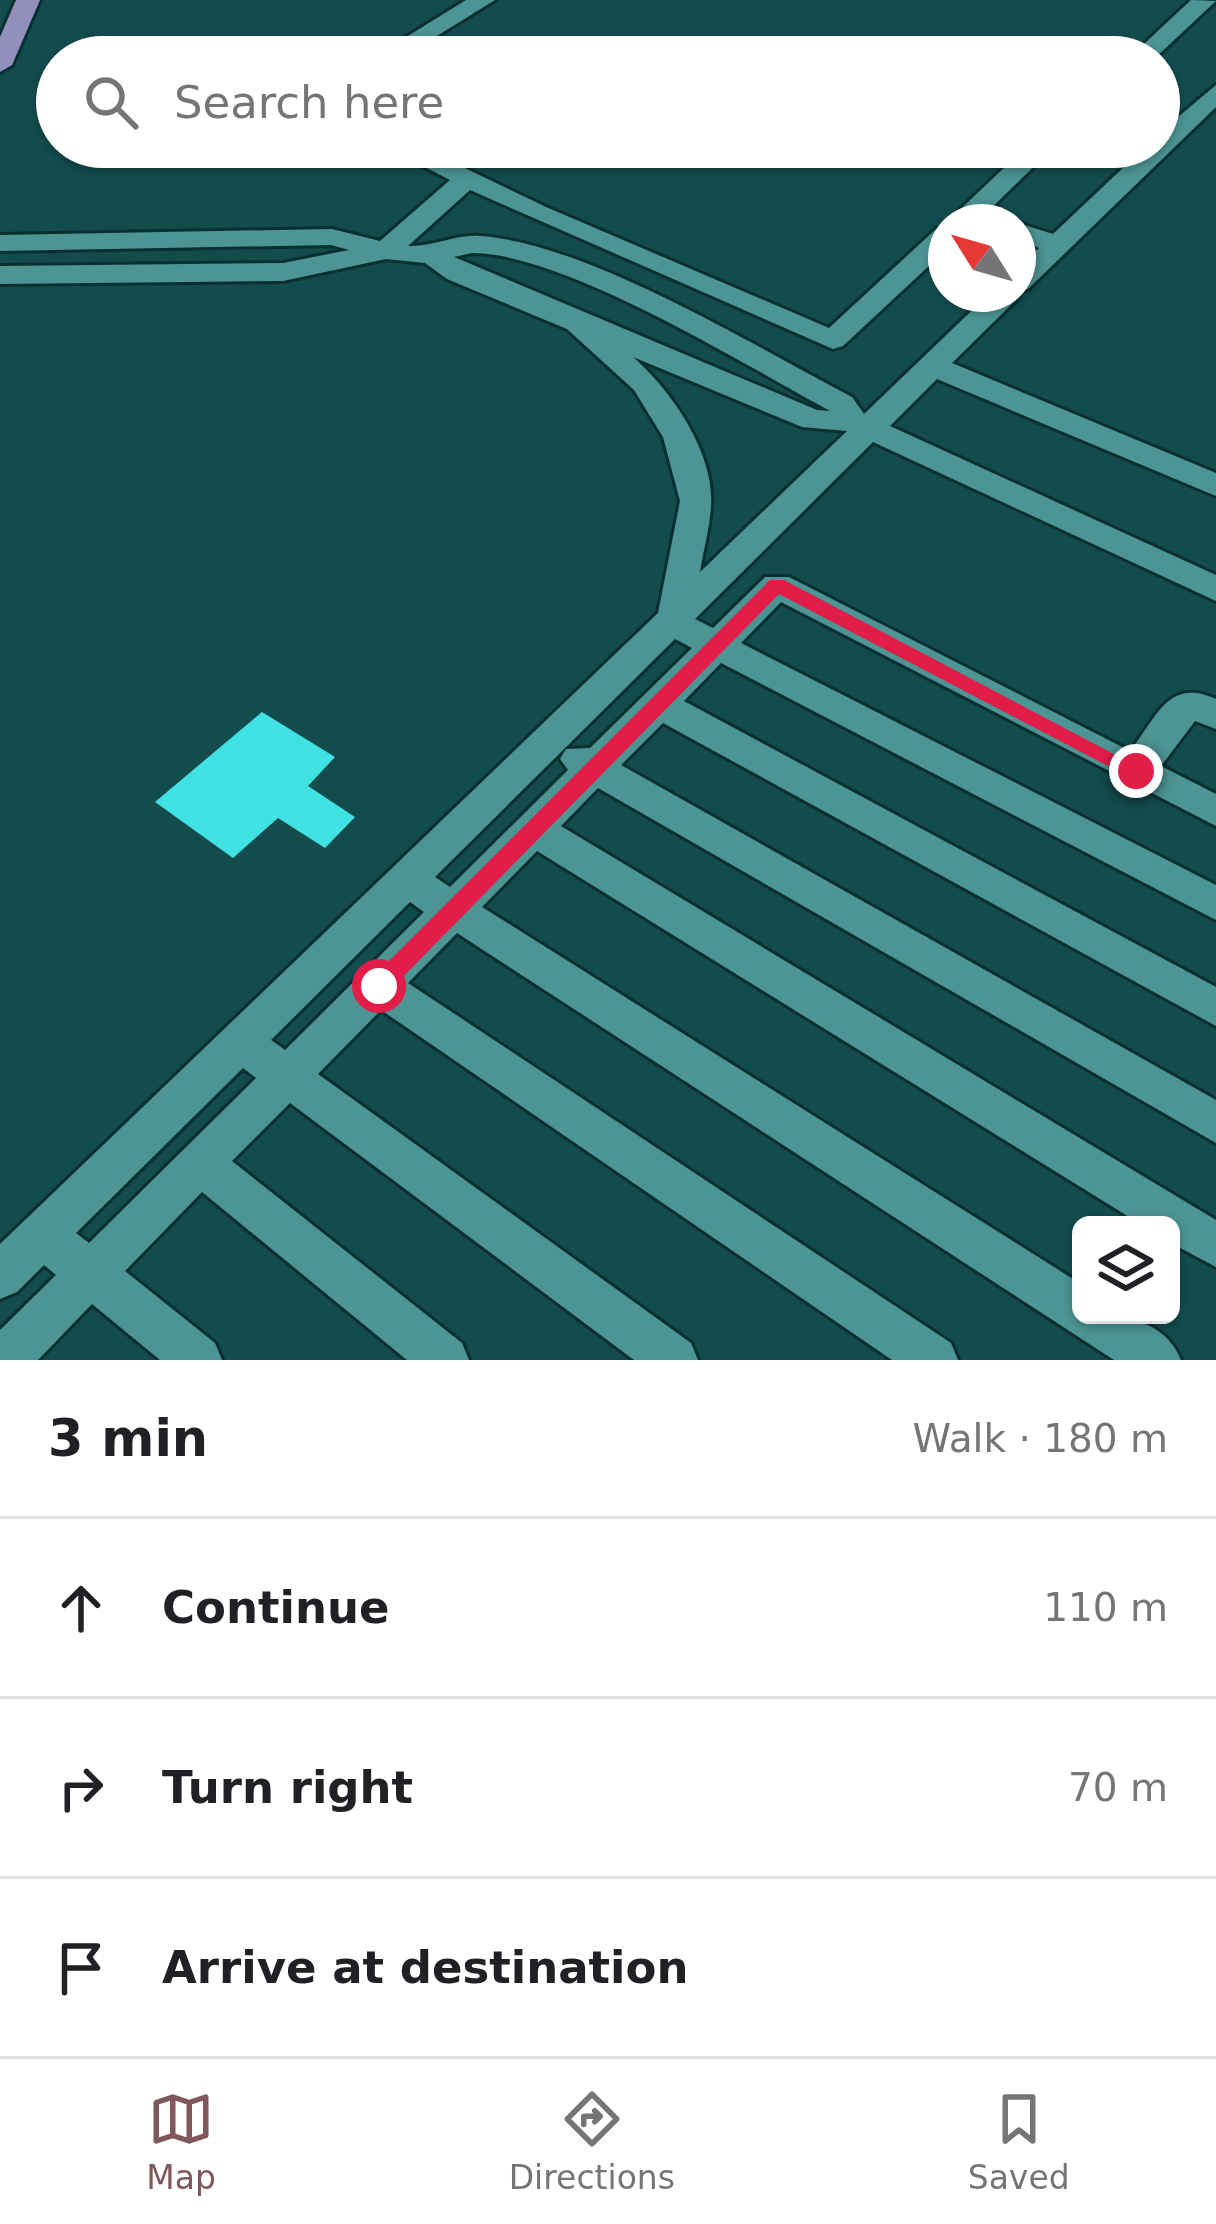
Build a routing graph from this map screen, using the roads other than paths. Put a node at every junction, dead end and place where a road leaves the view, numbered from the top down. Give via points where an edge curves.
1 (28, 0) edge
2 (483, 0) edge
3 (1205, 0) edge
4 (422, 36) edge
5 (1165, 36) edge
6 (0, 65) edge
7 (1216, 92) edge
8 (1180, 127) edge
9 (446, 168) edge
10 (1021, 168) edge
11 (1137, 168) edge
12 (468, 178) junction
13 (988, 204) edge
14 (1036, 237) edge
15 (0, 243) edge
16 (1057, 245) junction
17 (385, 251) junction
18 (928, 253) edge
19 (431, 254) junction
20 (1036, 265) edge
21 (0, 274) edge
22 (988, 312) edge
23 (572, 318) junction
24 (932, 366) junction
25 (860, 425) junction
26 (1216, 484) edge
27 (1216, 589) edge
28 (673, 622) junction
29 (719, 647) junction
30 (661, 705) junction
31 (1216, 715) edge
32 (550, 742) junction
33 (597, 769) junction
34 (1136, 771) junction
35 (1216, 812) edge
36 (535, 830) junction
37 (407, 880) junction
38 (1216, 904) edge
39 (454, 910) junction
40 (379, 986) junction
41 (1216, 1008) edge
42 (241, 1042) junction
43 (288, 1077) junction
44 (1216, 1123) edge
45 (200, 1163) junction
46 (43, 1235) junction
47 (1216, 1245) edge
48 (91, 1272) junction
49 (0, 1276) edge
50 (1072, 1305) edge
51 (1101, 1324) edge
52 (4, 1360) edge
53 (198, 1360) edge
54 (445, 1360) edge
55 (674, 1360) edge
56 (934, 1360) edge
57 (1157, 1360) edge

1 - 6 main road
2 - 4 street
3 - 5 street
7 - 8 street
9 - 12 street
10 - 13 street
11 - 16 street
12 - 17 street
12 - 18 street via 833,340
14 - 16 street
15 - 17 street via 332,237
16 - 20 street
17 - 19 street
17 - 21 street via 283,272
19 - 23 street via 457,273
19 - 25 street via 480,243 544,261 720,337 841,404
22 - 24 street
23 - 25 street via 813,420
23 - 28 street via 646,384 679,437 696,501
24 - 25 street
24 - 26 street
25 - 27 street
25 - 28 street
28 - 29 street
28 - 32 street
29 - 30 street
29 - 34 street via 777,585
29 - 38 street
30 - 33 street
30 - 41 street
31 - 34 street via 1189,702
32 - 33 street
32 - 37 street
33 - 36 street
33 - 44 street
34 - 35 street
36 - 39 street
36 - 47 street
37 - 39 street
37 - 42 street
39 - 40 street
39 - 50 street
40 - 43 street
40 - 56 street
42 - 43 street
42 - 46 street
43 - 45 street
43 - 55 street
45 - 48 street
45 - 54 street
46 - 48 street
46 - 49 street
48 - 52 street
48 - 53 street
51 - 57 street

